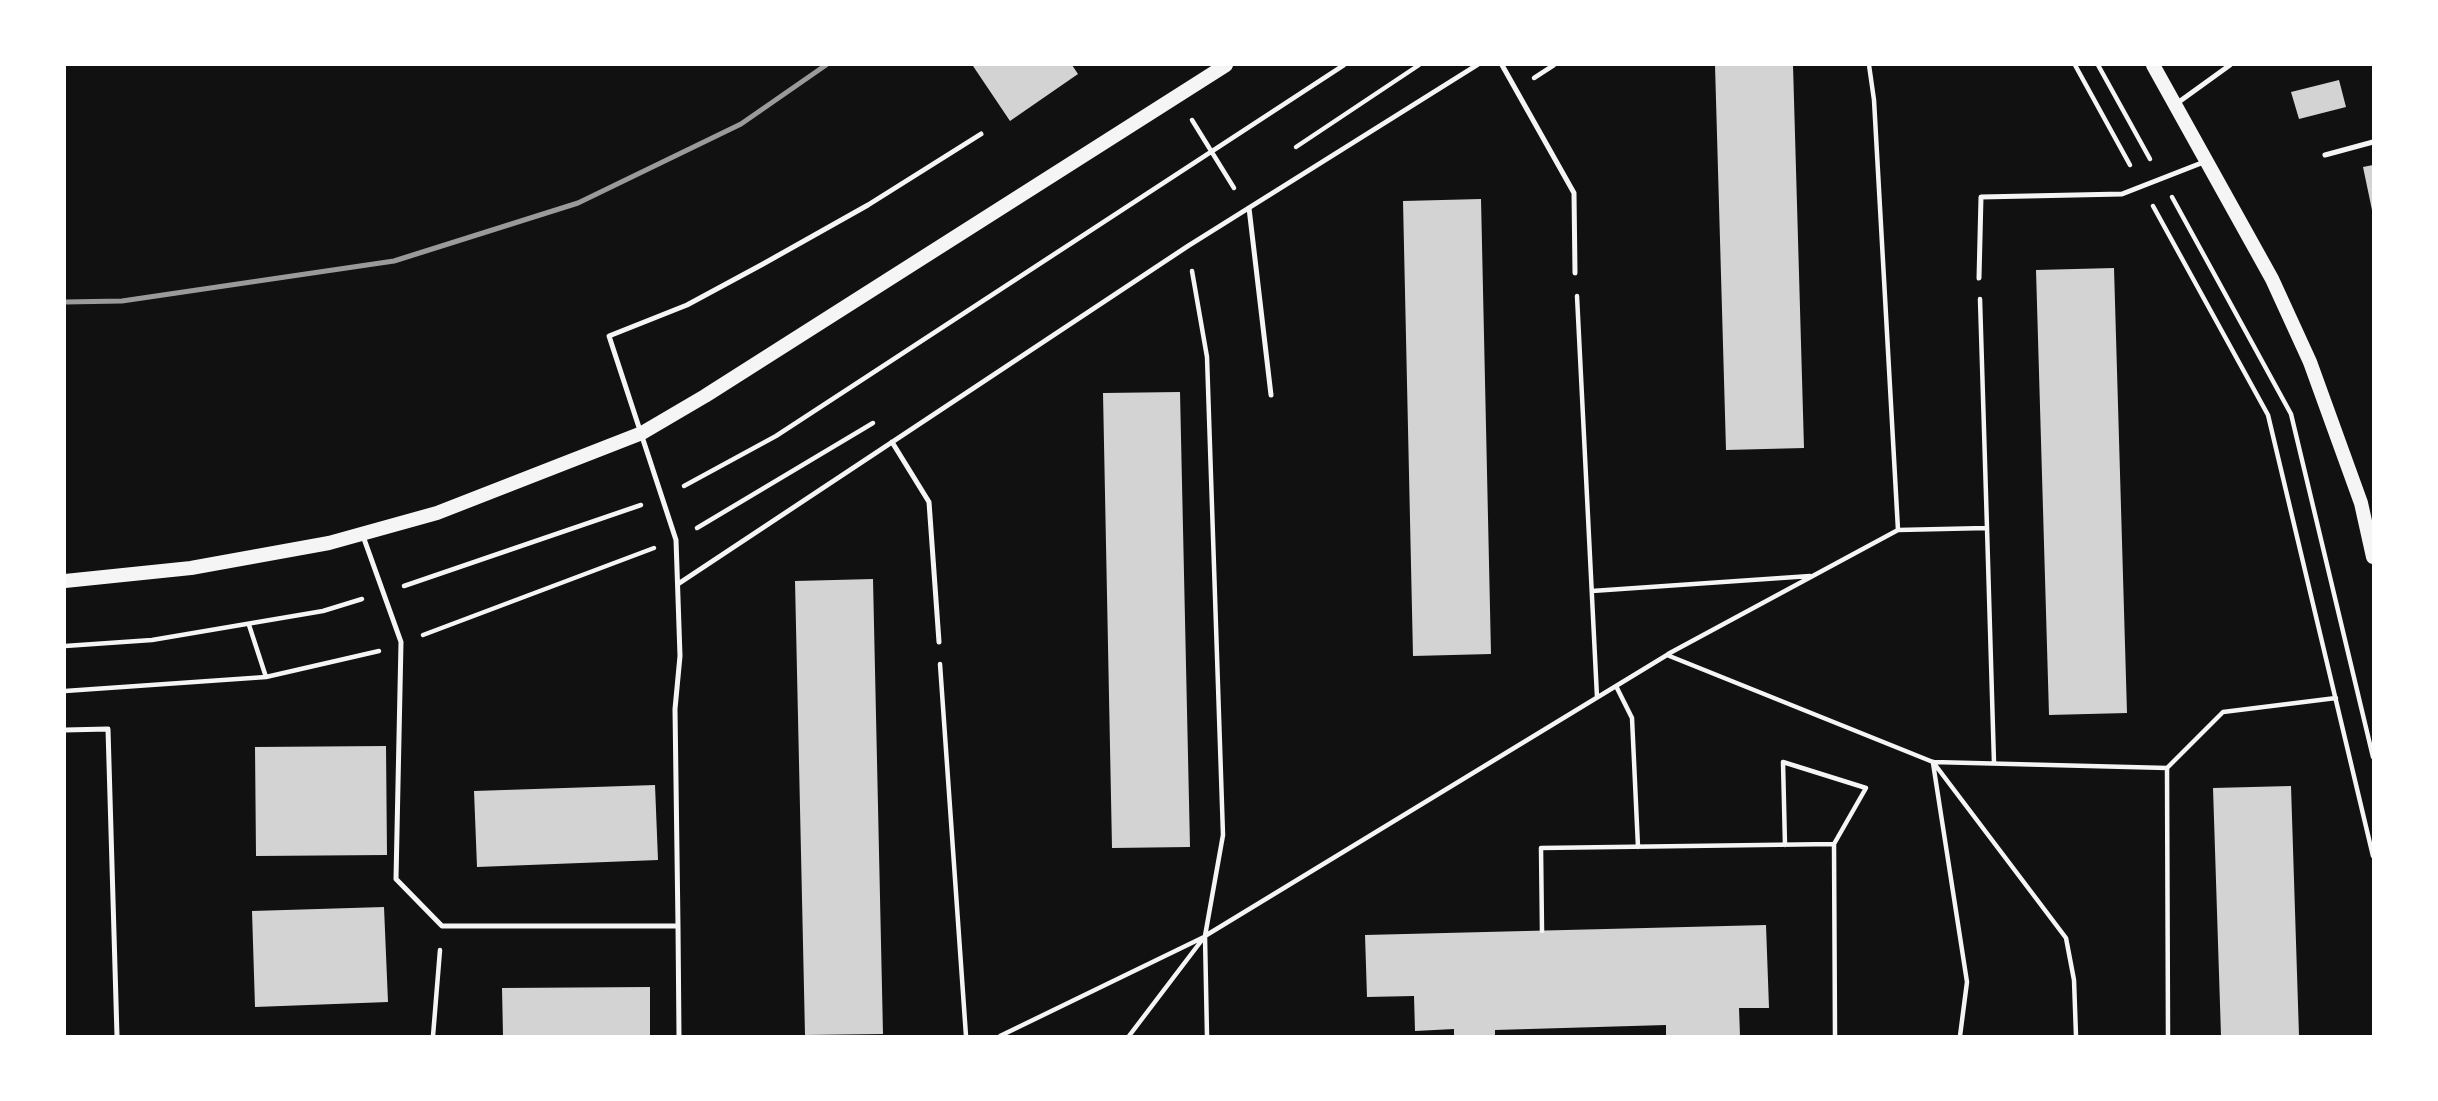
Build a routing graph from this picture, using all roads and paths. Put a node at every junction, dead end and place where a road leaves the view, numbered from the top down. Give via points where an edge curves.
1 (1226, 65) edge
2 (1419, 65) edge
3 (1477, 65) edge
4 (1502, 65) edge
5 (1869, 65) edge
6 (2075, 65) edge
7 (2098, 65) edge
8 (2153, 65) edge
9 (2230, 65) edge
10 (1177, 95) junction
11 (2176, 104) junction
12 (981, 134) dead end
13 (2373, 142) edge
14 (1292, 150) dead end
15 (2325, 155) dead end
16 (2207, 161) junction
17 (2161, 179) junction
18 (1245, 180) dead end
19 (2142, 186) junction
20 (1234, 188) junction
21 (1224, 195) dead end
22 (1249, 208) junction
23 (1188, 246) junction
24 (1576, 273) joint
25 (1979, 278) joint
26 (1270, 395) dead end
27 (884, 416) dead end
28 (642, 433) junction
29 (892, 442) junction
30 (1987, 528) junction
31 (1898, 530) junction
32 (363, 534) junction
33 (676, 540) junction
34 (2373, 557) edge
35 (1814, 575) junction
36 (65, 581) edge
37 (678, 584) junction
38 (1591, 591) junction
39 (249, 624) dead end
40 (401, 642) junction
41 (939, 642) joint
42 (1667, 654) junction
43 (266, 677) junction
44 (1616, 686) junction
45 (65, 691) edge
46 (1597, 697) junction
47 (2336, 698) junction
48 (65, 730) edge
49 (2373, 757) edge
50 (1933, 762) junction
51 (1994, 763) junction
52 (2167, 768) junction
53 (1834, 844) junction
54 (1785, 845) junction
55 (1638, 847) junction
56 (2373, 856) edge
57 (442, 926) junction
58 (678, 926) junction
59 (1542, 930) dead end
60 (1205, 936) junction
61 (117, 1036) edge
62 (433, 1036) edge
63 (679, 1036) edge
64 (966, 1036) edge
65 (1000, 1036) edge
66 (1129, 1036) edge
67 (1207, 1036) edge
68 (1835, 1036) edge
69 (1961, 1036) edge
70 (2076, 1036) edge
71 (2168, 1036) edge

1 - 10 main road
2 - 14 path
3 - 22 lane
4 - 24 lane via 1574,193
5 - 31 path
6 - 19 path
7 - 17 path
8 - 11 main road
9 - 11 lane
10 - 20 path
10 - 28 main road
11 - 16 main road
12 - 28 lane via 764,264 687,305 609,336
13 - 15 lane
16 - 17 lane
16 - 34 main road via 2272,279 2311,362 2361,503
17 - 19 lane
17 - 49 path via 2291,414
18 - 20 path
19 - 25 lane via 2122,194 1981,197
19 - 47 path via 2268,415
20 - 21 path
22 - 23 lane
22 - 26 lane
23 - 29 lane
23 - 60 path via 1207,358 1223,835
24 - 38 path
25 - 30 path
27 - 33 path
28 - 32 main road via 437,513
28 - 33 lane
29 - 37 lane
29 - 41 lane via 929,502
30 - 31 path
30 - 51 path
31 - 35 path
32 - 36 main road via 191,568
32 - 40 lane
33 - 37 lane
33 - 40 path
35 - 38 path
35 - 42 path
37 - 58 lane
38 - 46 path
39 - 43 path
40 - 43 path
40 - 57 lane via 396,878
41 - 64 path
42 - 44 path
42 - 50 path
43 - 45 path
44 - 46 path
44 - 55 path via 1632,718
46 - 60 path
47 - 52 path via 2223,712
47 - 56 path
48 - 61 lane via 108,729
50 - 51 path
50 - 69 path via 1967,982
50 - 70 path via 2066,938 2074,981
51 - 52 path
52 - 71 path
53 - 54 path
53 - 54 path via 1866,788 1783,762
53 - 68 path
54 - 55 path
55 - 59 path via 1541,848
57 - 58 lane
57 - 62 path
58 - 63 lane
60 - 65 path
60 - 66 path
60 - 67 path

